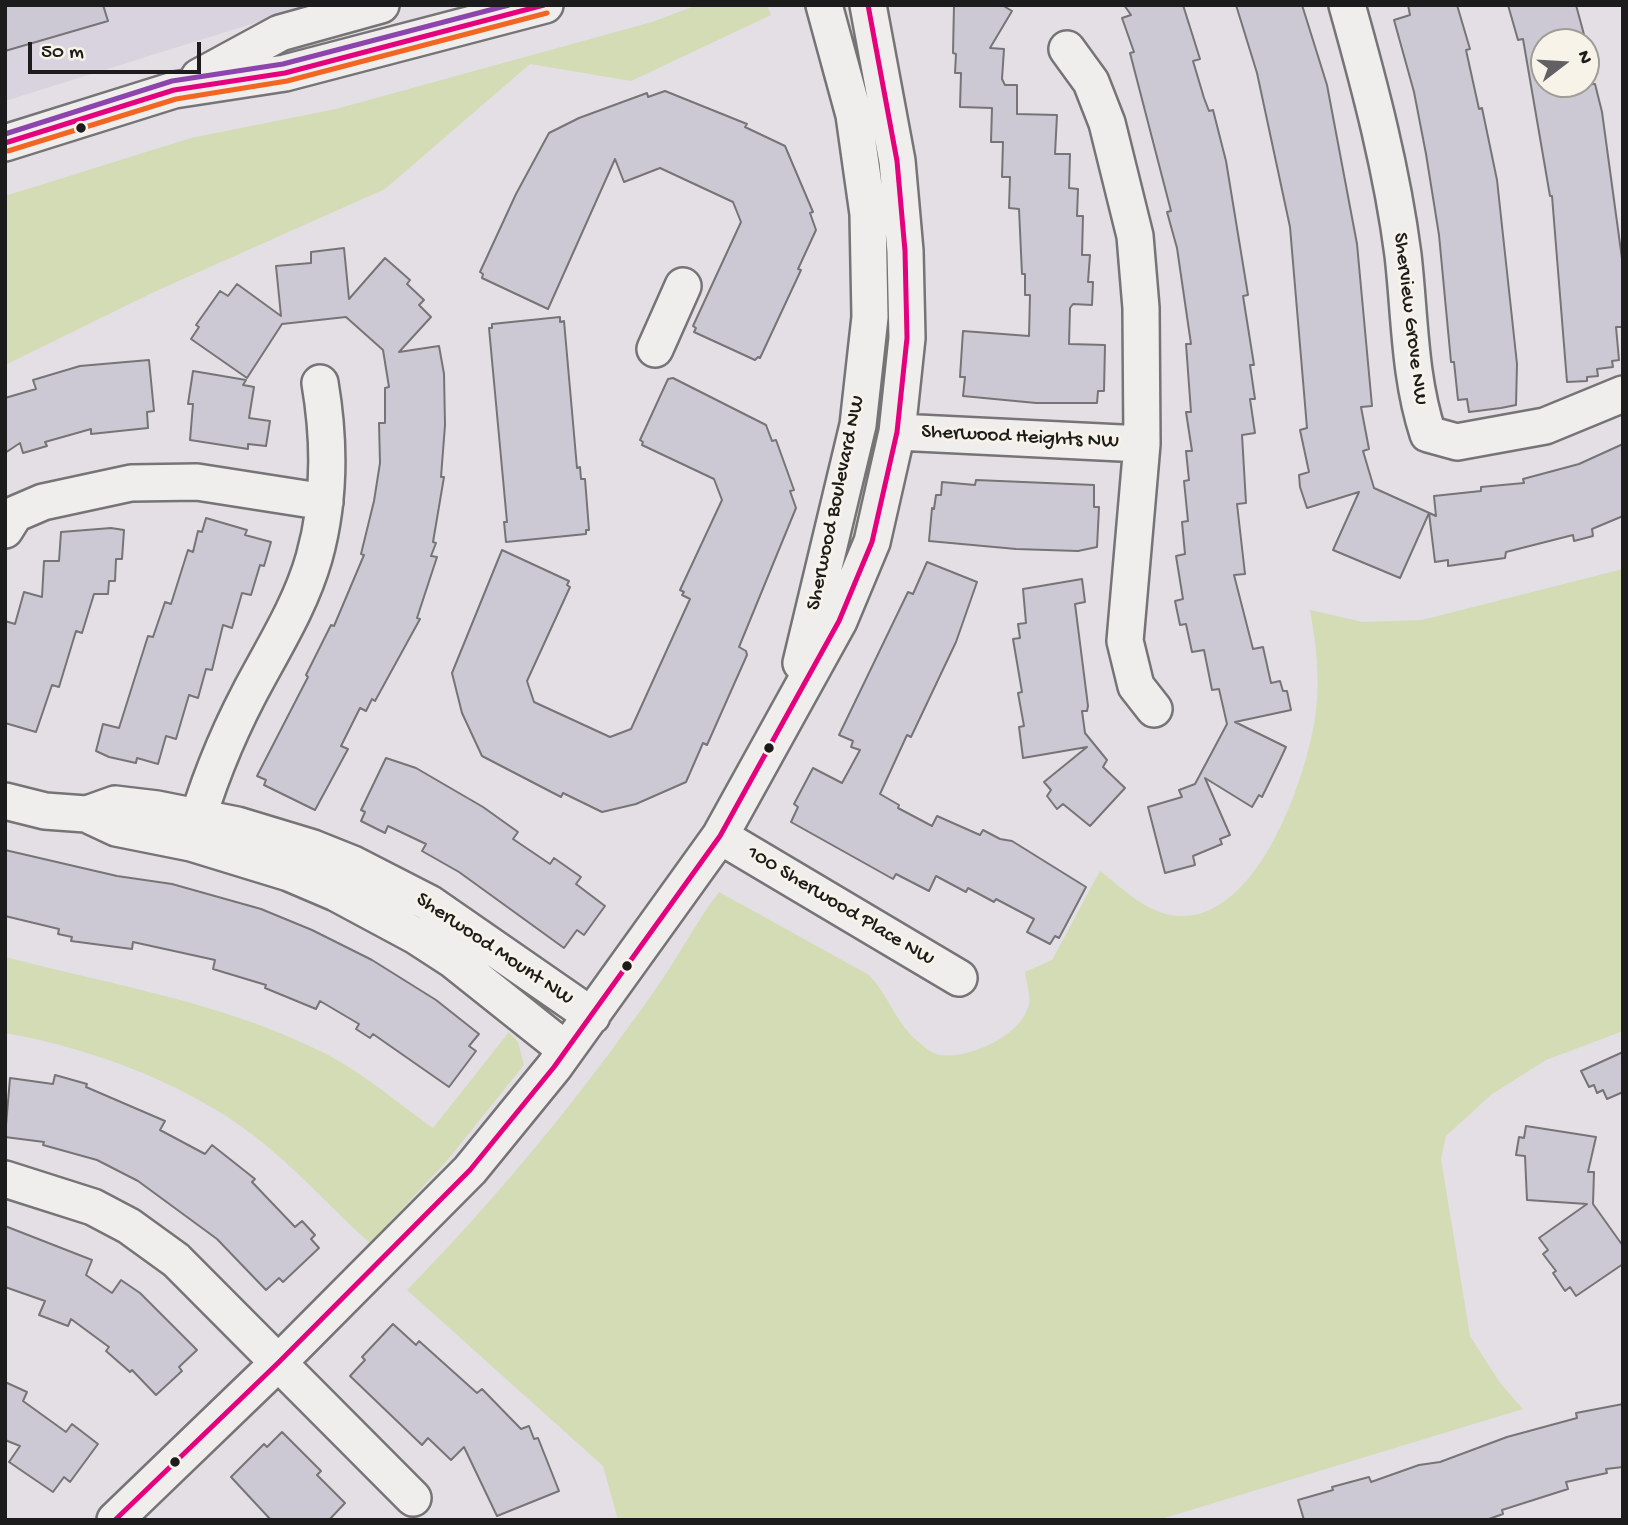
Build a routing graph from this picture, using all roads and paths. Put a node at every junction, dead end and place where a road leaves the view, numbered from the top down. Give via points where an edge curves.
1 (381, 5) edge
2 (545, 5) edge
3 (1347, 5) edge
4 (823, 6) edge
5 (875, 15) edge
6 (1067, 49) dead end
7 (174, 90) junction
8 (5, 143) edge
9 (683, 286) dead end
10 (655, 349) dead end
11 (320, 383) dead end
12 (1623, 394) edge
13 (897, 432) junction
14 (1142, 444) junction
15 (325, 502) junction
16 (5, 530) edge
17 (1154, 709) dead end
18 (789, 710) junction
19 (5, 801) edge
20 (194, 829) junction
21 (720, 836) junction
22 (959, 978) dead end
23 (592, 1016) junction
24 (566, 1050) junction
25 (5, 1179) edge
26 (278, 1363) junction
27 (413, 1498) dead end
28 (115, 1520) edge

1 - 7 street via 280,33
2 - 7 street via 285,73
3 - 12 street, Sherview Grove NW via 1389,173 1403,254 1416,397 1428,435 1457,442 1545,426
4 - 18 street, Sherwood Boulevard NW via 854,115 868,214 870,317 858,425
5 - 13 street, Sherwood Boulevard NW via 905,251 907,338
6 - 14 street, Sherwood Heights NW via 1091,82 1128,200 1141,309
7 - 8 street
9 - 10 street
11 - 15 street via 327,426
13 - 14 street, Sherwood Heights NW
13 - 18 street, Sherwood Boulevard NW via 872,542 839,621
14 - 17 street, Sherwood Heights NW via 1125,641 1136,686
15 - 16 street via 197,482 131,483 43,502 15,514
15 - 20 street via 313,559 289,621 248,696 212,775
18 - 21 street, Sherwood Boulevard NW
19 - 20 street, Sherwood Mount NW via 45,811 86,814 115,804
20 - 23 street, Sherwood Mount NW via 300,844 392,883 466,926
20 - 24 street, Sherwood Mount NW via 377,913 453,960
21 - 22 street, 100 Sherwood Place NW
21 - 23 street, Sherwood Boulevard NW
23 - 24 street, Sherwood Boulevard NW
24 - 26 street, Sherwood Boulevard NW via 470,1170
25 - 26 street via 93,1207 130,1226 176,1260
26 - 27 street
26 - 28 street, Sherwood Boulevard NW

